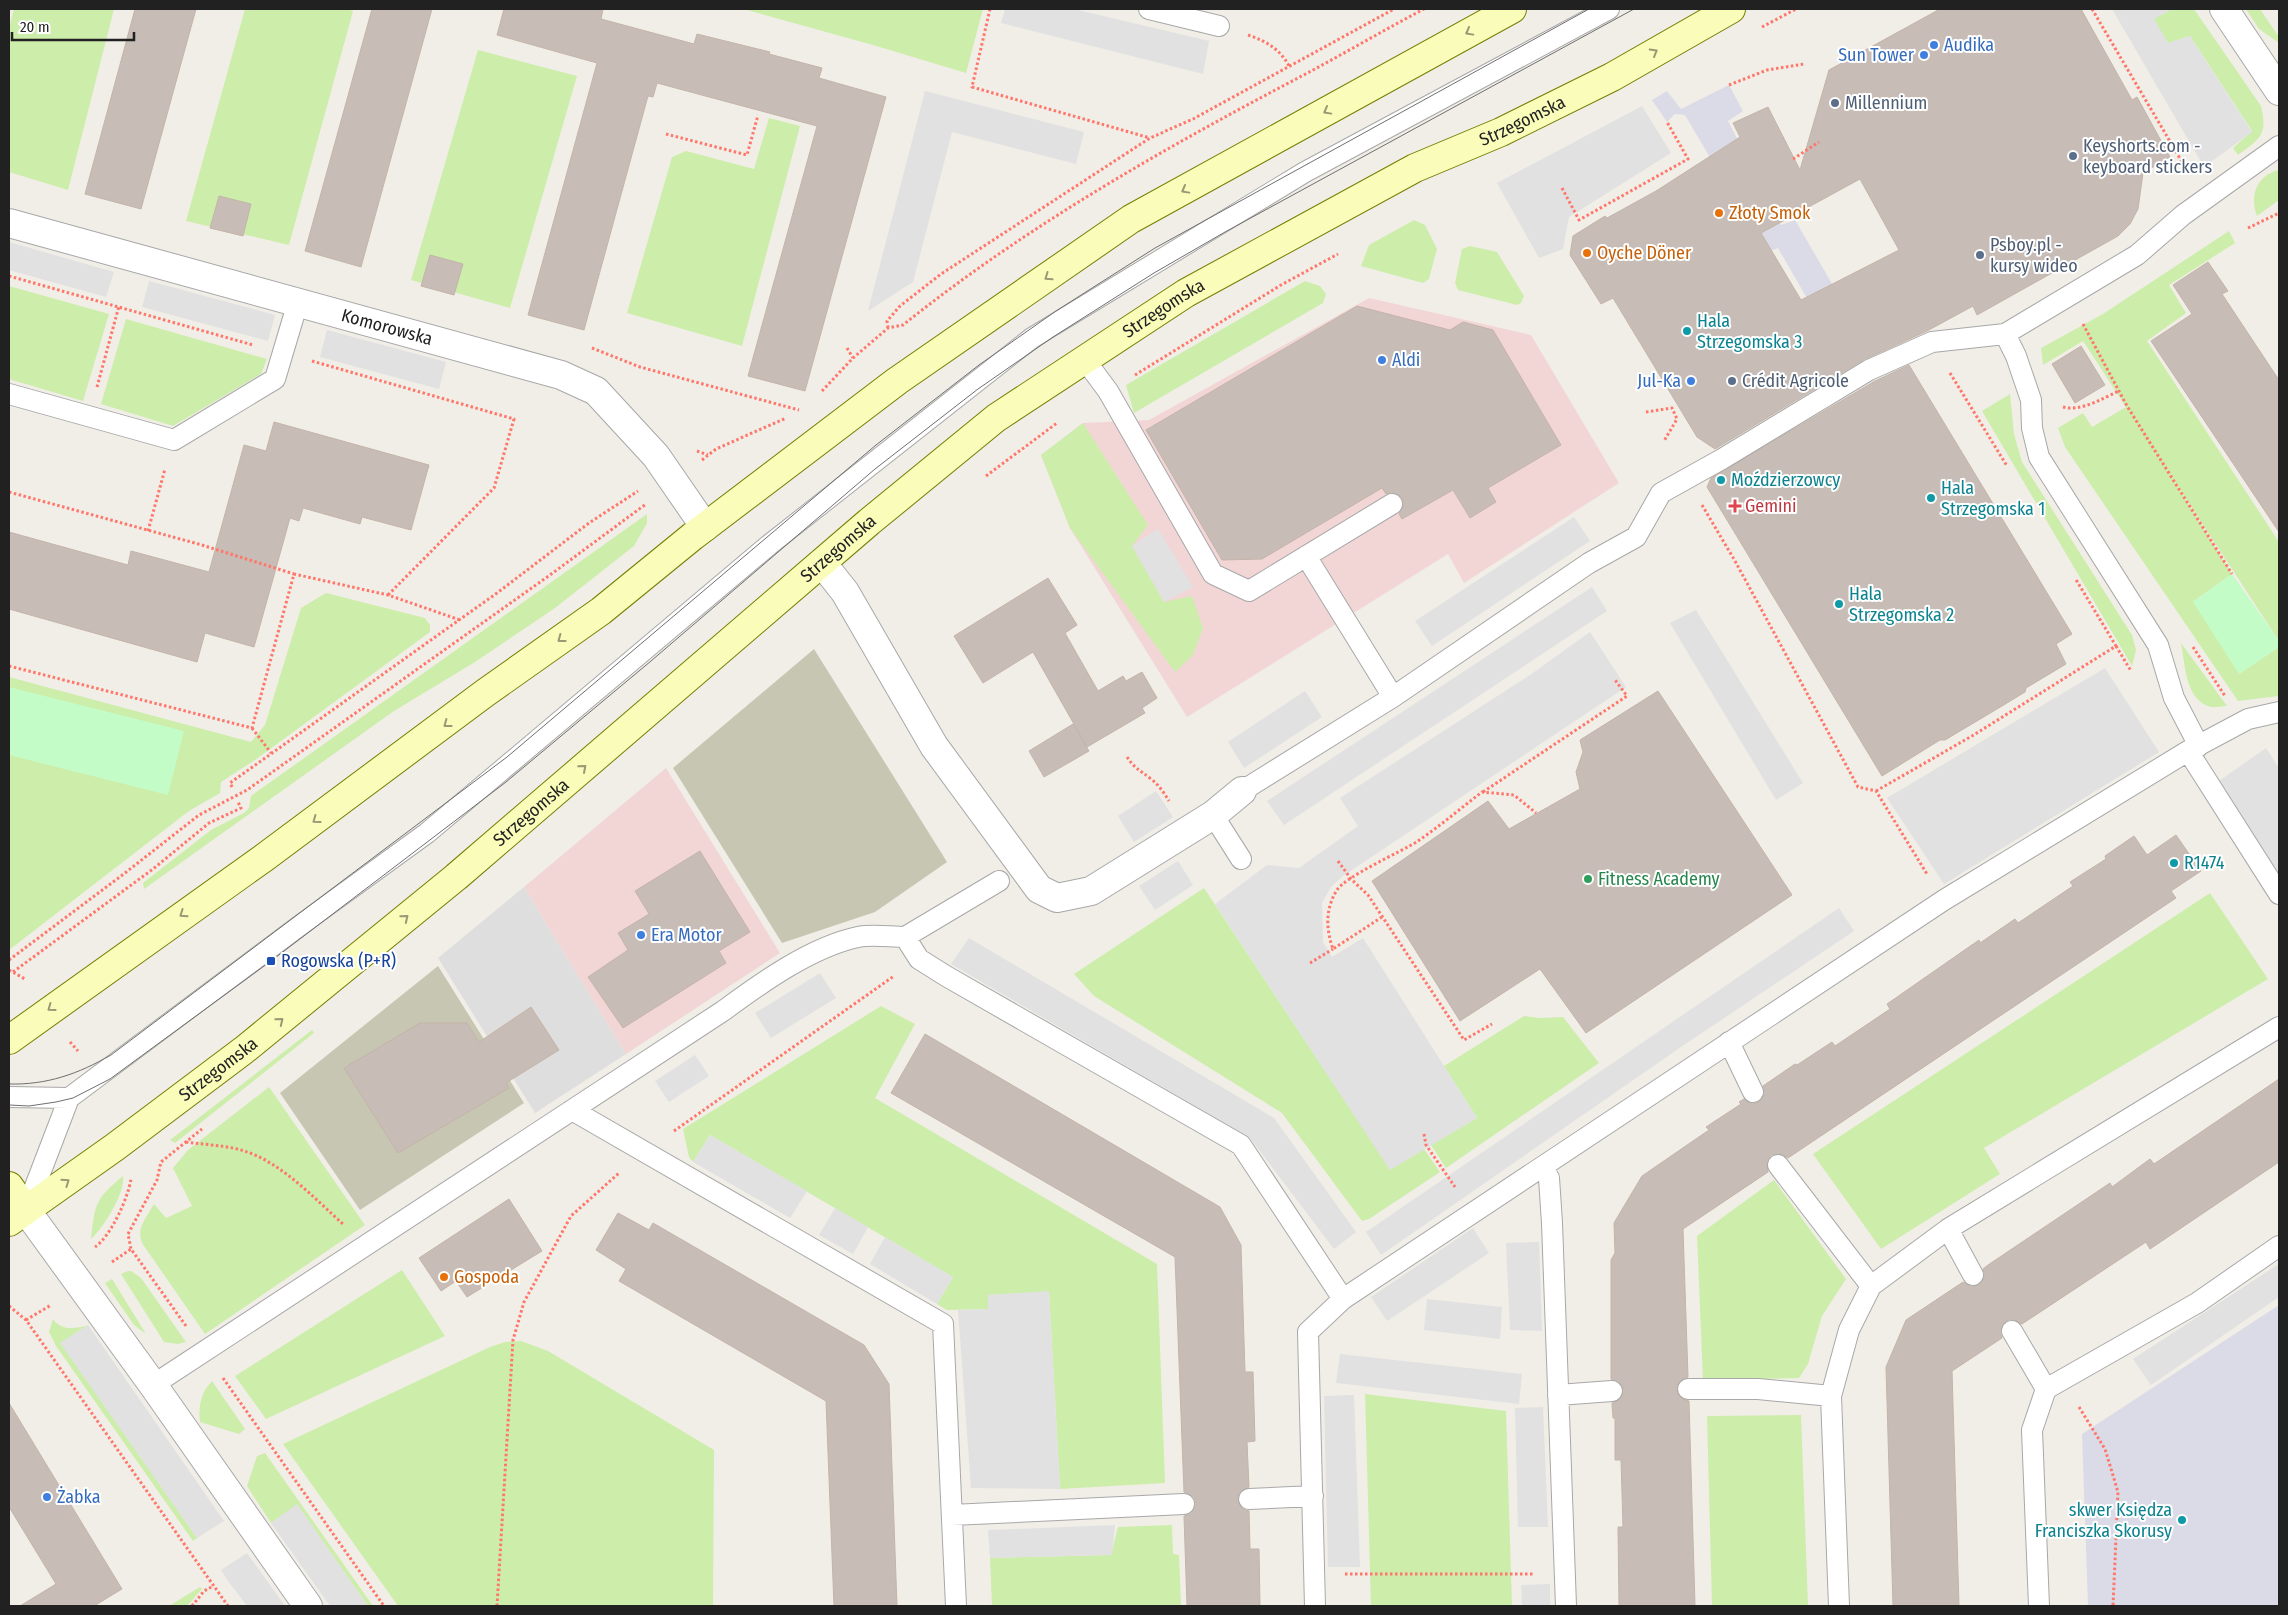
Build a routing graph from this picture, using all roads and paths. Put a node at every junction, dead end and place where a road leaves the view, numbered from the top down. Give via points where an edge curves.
1 (990, 9) edge
2 (1149, 9) edge
3 (1394, 9) edge
4 (1512, 9) edge
5 (1609, 9) edge
6 (1731, 9) edge
7 (1796, 9) edge
8 (2092, 9) edge
9 (2224, 9) edge
10 (1219, 26) joint
11 (1754, 31) dead end
12 (1804, 64) dead end
13 (1289, 66) junction
14 (1730, 85) dead end
15 (2279, 91) edge
16 (758, 115) dead end
17 (1666, 122) dead end
18 (666, 134) dead end
19 (1150, 138) junction
20 (1819, 142) dead end
21 (2279, 146) edge
22 (1793, 160) dead end
23 (1562, 188) dead end
24 (2205, 200) junction
25 (2279, 214) edge
26 (9, 223) edge
27 (2248, 228) dead end
28 (1346, 249) dead end
29 (9, 276) edge
30 (298, 302) junction
31 (119, 306) junction
32 (2080, 319) dead end
33 (2005, 334) junction
34 (1932, 342) junction
35 (847, 348) dead end
36 (283, 353) junction
37 (853, 358) junction
38 (1085, 360) junction
39 (1108, 392) junction
40 (2119, 392) junction
41 (9, 394) edge
42 (816, 397) dead end
43 (2056, 406) dead end
44 (803, 410) dead end
45 (1646, 412) dead end
46 (90, 416) junction
47 (174, 440) junction
48 (1664, 441) dead end
49 (697, 465) dead end
50 (2008, 469) dead end
51 (1687, 480) junction
52 (978, 482) dead end
53 (642, 484) dead end
54 (9, 492) edge
55 (653, 498) dead end
56 (1392, 504) dead end
57 (705, 527) junction
58 (148, 531) junction
59 (1306, 556) junction
60 (822, 563) junction
61 (2070, 570) dead end
62 (294, 574) junction
63 (2232, 574) dead end
64 (388, 595) junction
65 (460, 620) junction
66 (9, 666) edge
67 (1615, 680) dead end
68 (1393, 697) junction
69 (2279, 712) edge
70 (252, 728) junction
71 (2194, 749) junction
72 (272, 753) junction
73 (1127, 758) dead end
74 (232, 787) dead end
75 (1242, 792) joint
76 (1482, 792) junction
77 (1876, 792) junction
78 (238, 802) dead end
79 (1536, 812) dead end
80 (1213, 815) junction
81 (1186, 832) junction
82 (1241, 860) dead end
83 (1338, 861) dead end
84 (1350, 879) junction
85 (998, 881) dead end
86 (2279, 894) edge
87 (1944, 900) junction
88 (1382, 917) junction
89 (905, 937) junction
90 (1333, 949) junction
91 (919, 959) junction
92 (9, 960) edge
93 (1310, 963) dead end
94 (9, 970) edge
95 (13, 972) junction
96 (25, 979) dead end
97 (1492, 1024) dead end
98 (2279, 1027) edge
99 (9, 1040) edge
100 (1730, 1042) junction
101 (1754, 1092) dead end
102 (9, 1097) edge
103 (69, 1098) junction
104 (572, 1110) junction
105 (206, 1126) dead end
106 (1424, 1134) dead end
107 (186, 1142) junction
108 (644, 1152) junction
109 (1778, 1165) dead end
110 (1542, 1168) junction
111 (131, 1176) dead end
112 (9, 1186) edge
113 (1472, 1214) junction
114 (17, 1216) edge
115 (1948, 1229) junction
116 (2279, 1246) edge
117 (362, 1248) junction
118 (131, 1249) junction
119 (112, 1262) dead end
120 (67, 1266) junction
121 (1973, 1275) dead end
122 (1871, 1286) junction
123 (1343, 1299) junction
124 (58, 1300) dead end
125 (9, 1306) edge
126 (26, 1320) junction
127 (2012, 1331) dead end
128 (205, 1352) junction
129 (153, 1385) junction
130 (2051, 1385) junction
131 (1688, 1389) dead end
132 (1612, 1391) dead end
133 (1558, 1395) junction
134 (1831, 1396) junction
135 (1313, 1496) junction
136 (1249, 1499) dead end
137 (1184, 1504) dead end
138 (952, 1515) junction
139 (1314, 1574) junction
140 (1564, 1574) junction
141 (213, 1586) junction
142 (192, 1606) edge
143 (228, 1606) edge
144 (308, 1606) edge
145 (384, 1606) edge
146 (497, 1606) edge
147 (956, 1606) edge
148 (1315, 1606) edge
149 (1566, 1606) edge
150 (1839, 1606) edge
151 (2039, 1606) edge
152 (2113, 1606) edge

1 - 19 path via 972,87
2 - 10 lane
3 - 13 path
4 -> 57 main road via 1131,219 898,381
5 - 103 lane via 1305,172 1032,338 769,544 427,833
38 -> 6 main road, Strzegomska via 1186,293 1321,219 1415,168 1501,132 1612,76
7 - 11 path
8 - 24 path
9 - 15 street
10 - 13 path via 1264,40 1284,56
12 - 14 path via 1767,70
13 - 19 path via 1193,119
16 - 18 path via 747,155
17 - 23 path via 1688,159 1579,220
19 - 37 path via 941,274 900,306 887,321 888,328
20 - 22 path
21 - 24 lane
24 - 33 lane via 2182,215 2137,255
25 - 27 path
26 - 30 street, Komorowska
28 - 39 path via 1281,285
29 - 31 path
30 - 36 lane
30 - 57 street, Komorowska via 561,375 596,392 656,456
31 - 36 path
31 - 46 path
32 - 40 path
33 - 34 lane
33 - 71 lane via 2031,400 2032,428 2039,457 2158,644
34 - 50 path
34 - 51 lane via 1869,370
35 - 37 path
36 - 47 lane via 275,378
36 - 64 path via 514,419 494,488
37 - 42 path
38 - 39 lane
38 - 60 main road, Strzegomska via 996,418
39 - 52 path via 1080,407
39 - 59 lane via 1213,574 1249,592
40 - 43 path via 2071,409
40 - 63 path
41 - 46 lane
44 - 49 path via 716,449
45 - 48 path via 1672,408 1677,419
46 - 47 lane
47 - 58 path
51 - 68 lane via 1661,493 1636,537 1589,563
51 - 77 path via 1735,561 1858,787
53 - 65 path via 638,492 589,523
54 - 58 path
55 - 92 path via 247,790 199,815
56 - 59 lane
57 -> 99 main road via 601,611
58 - 62 path
59 - 68 lane
60 - 81 street via 845,592 934,746 1039,889 1057,898 1092,892
114 -> 60 main road, Strzegomska via 244,1050 456,877
61 - 77 path via 2116,646
62 - 64 path
62 - 70 path
64 - 65 path
65 - 72 path
66 - 70 path
67 - 76 path via 1627,696
68 - 75 lane
69 - 71 lane via 2248,719
70 - 72 path
71 - 86 lane
71 - 87 lane
72 - 74 path via 230,783
73 - 81 path via 1136,770 1161,788
75 - 80 street
76 - 79 path via 1514,795
76 - 84 path via 1419,840
77 - 87 path
78 - 95 path via 242,808 209,823 153,869
80 - 81 street
80 - 82 lane
83 - 84 path
84 - 88 path via 1368,895
84 - 90 path via 1338,889 1330,903 1327,933
85 - 89 lane
87 - 100 lane
88 - 90 path
88 - 97 path via 1464,1040
89 - 91 lane
89 - 104 lane via 860,937 831,946 764,981
90 - 93 path
91 - 108 path
91 - 123 lane via 1241,1144
94 - 95 path
95 - 96 path
98 - 115 lane
100 - 101 lane
100 - 110 lane
102 - 103 lane
103 - 114 lane
104 - 108 lane
104 - 117 lane
105 - 107 path
106 - 113 path via 1426,1145
107 - 117 path via 244,1151 273,1166 304,1188
107 - 118 path via 161,1162 157,1180 128,1234
108 - 138 lane via 943,1324
108 - 146 path via 571,1216 524,1302 513,1340
109 - 122 lane
110 - 113 lane
110 - 133 lane via 1549,1178
111 - 120 path via 128,1194 103,1242
112 - 114 main road
113 - 123 lane
114 - 120 street
115 - 121 lane
115 - 122 lane
116 - 130 lane via 2197,1303
117 - 128 lane
118 - 119 path
118 - 128 path
120 - 129 street
122 - 134 lane via 1848,1330
123 - 135 lane via 1308,1332
124 - 126 path
125 - 126 path
126 - 141 path
127 - 130 lane
128 - 129 lane
128 - 145 path
129 - 144 street
130 - 151 lane via 2032,1430
130 - 152 path via 2082,1410 2106,1449 2118,1492
131 - 134 lane via 1758,1389
132 - 133 lane
133 - 140 lane
134 - 150 lane
135 - 136 lane
135 - 139 lane
137 - 138 lane
138 - 147 lane
139 - 140 path
139 - 148 lane
140 - 149 lane
141 - 142 path via 204,1591
141 - 143 path

